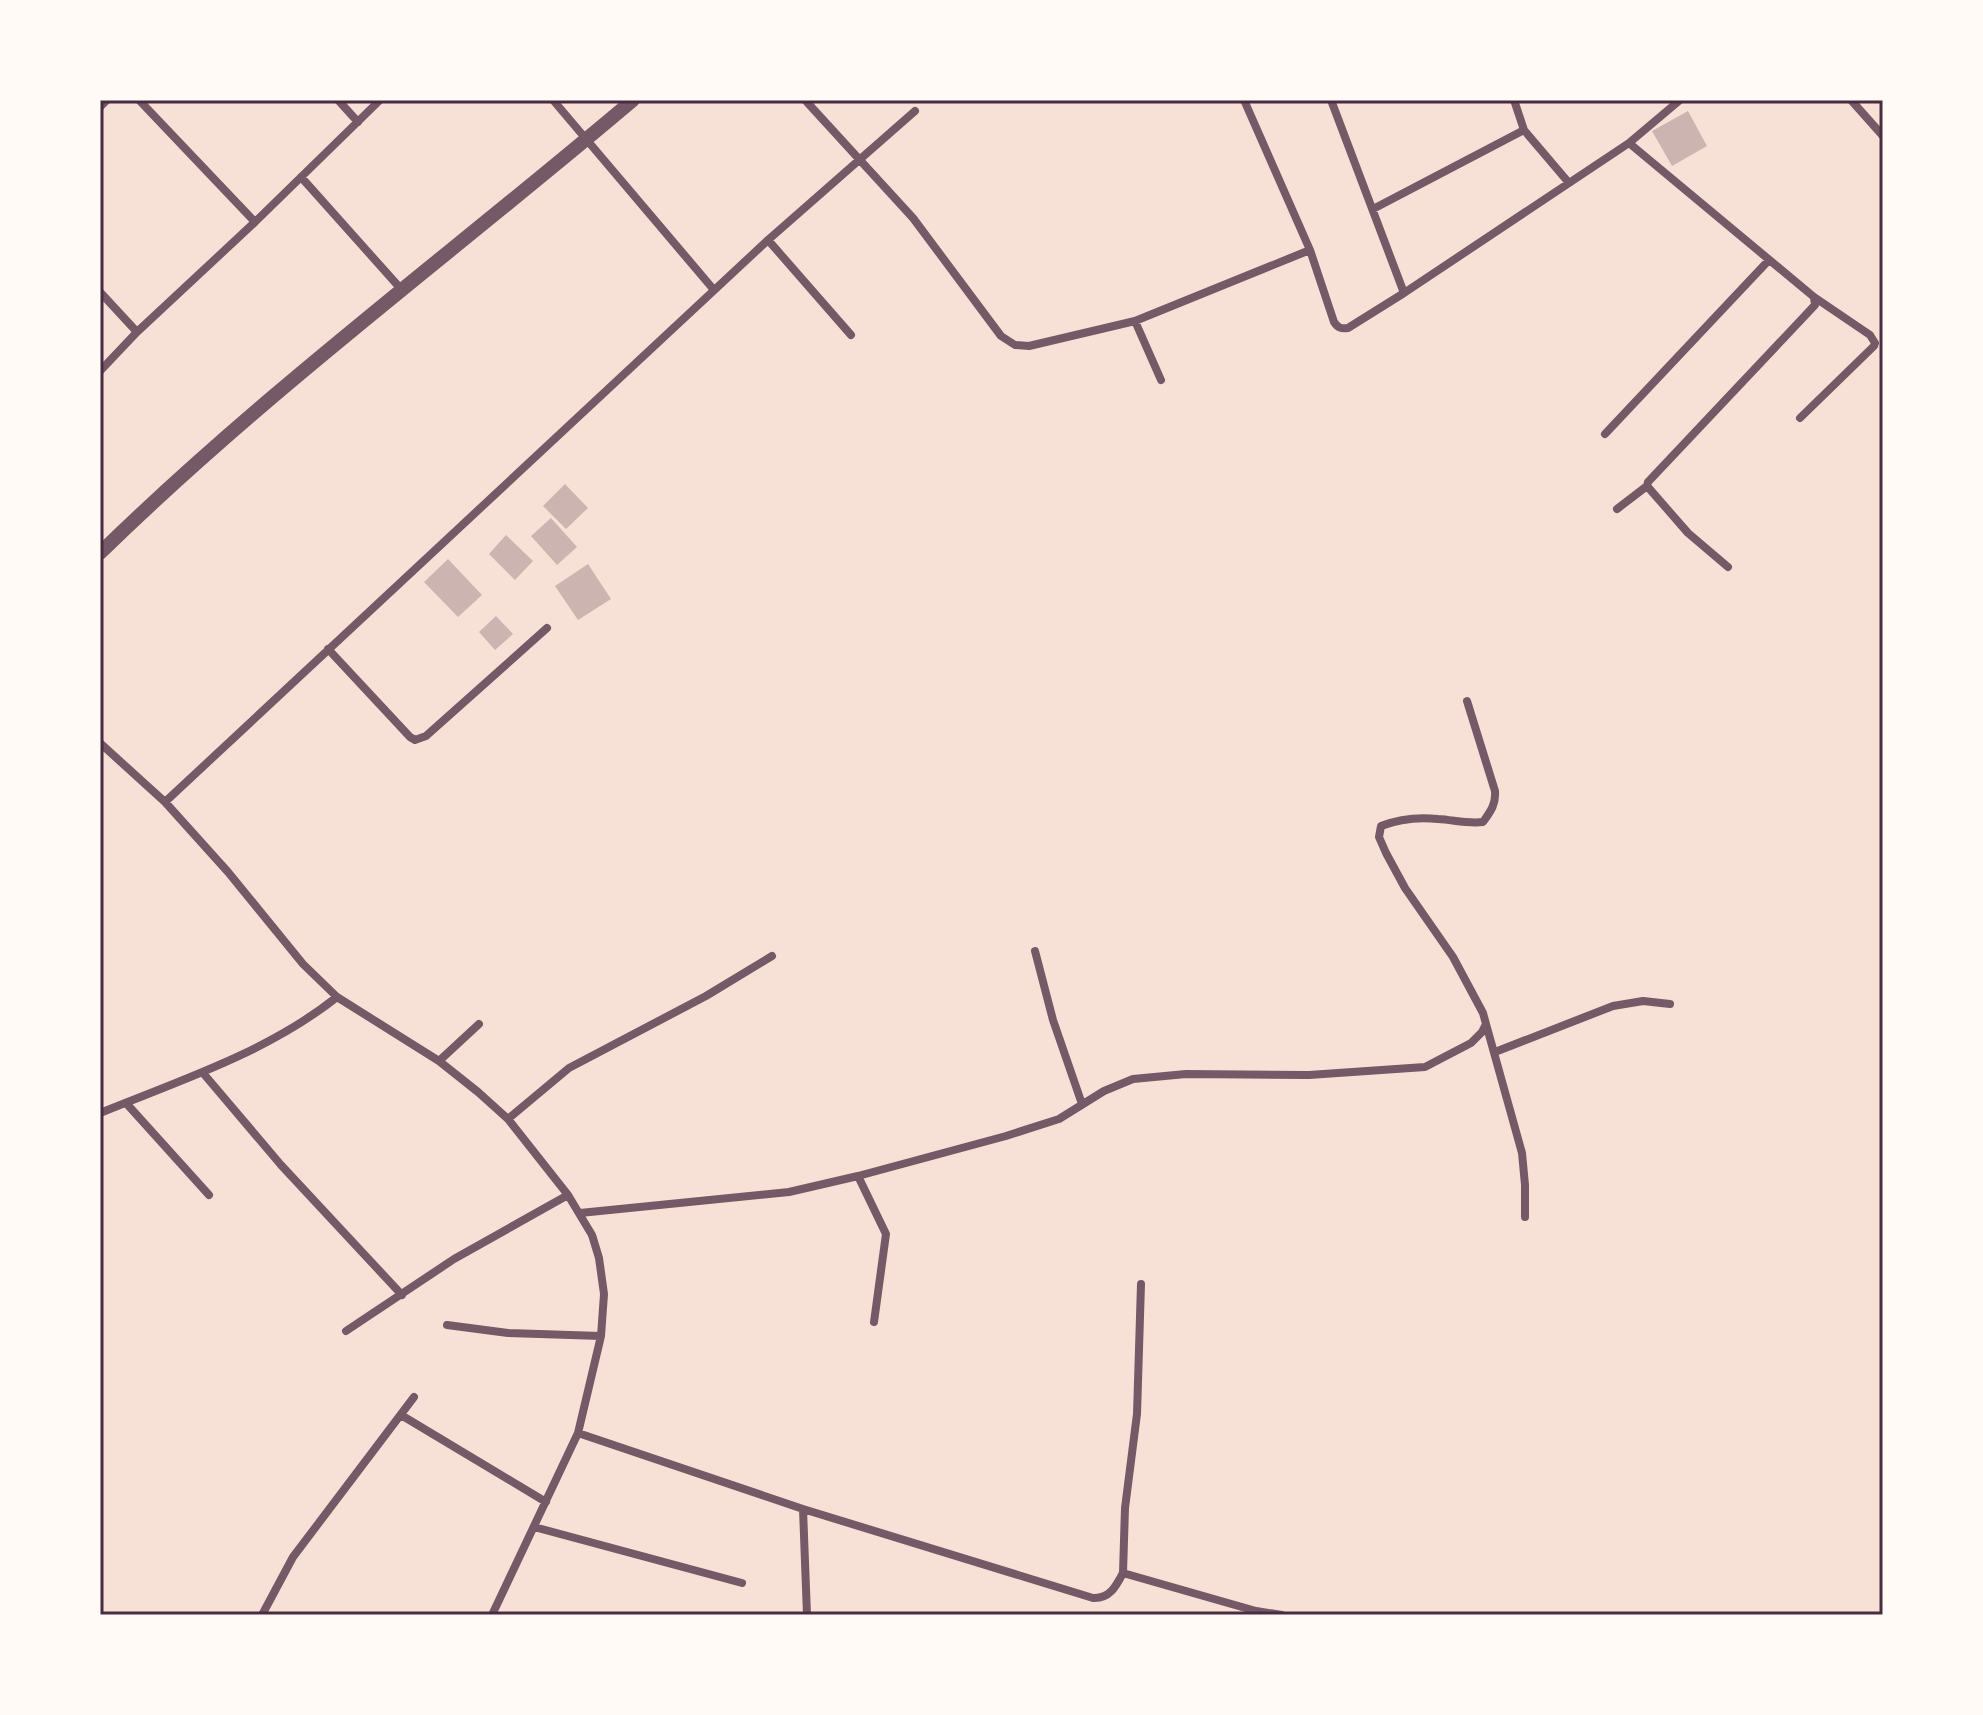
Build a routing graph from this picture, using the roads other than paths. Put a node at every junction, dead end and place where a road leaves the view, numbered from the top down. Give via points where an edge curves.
1 (107, 100) edge
2 (139, 100) edge
3 (338, 100) edge
4 (380, 100) edge
5 (553, 100) edge
6 (633, 100) edge
7 (805, 100) edge
8 (1244, 100) edge
9 (1331, 100) edge
10 (1514, 100) edge
11 (1680, 100) edge
12 (1851, 100) edge
13 (100, 107) edge
14 (915, 111) dead end
15 (358, 122) junction
16 (1524, 130) junction
17 (1883, 136) edge
18 (587, 139) junction
19 (1629, 143) junction
20 (860, 161) junction
21 (301, 177) junction
22 (1569, 183) junction
23 (1373, 209) junction
24 (255, 222) junction
25 (768, 240) junction
26 (1310, 250) junction
27 (1769, 260) junction
28 (401, 289) junction
29 (714, 290) junction
30 (100, 292) edge
31 (1404, 293) junction
32 (1814, 297) junction
33 (1135, 321) junction
34 (137, 332) junction
35 (851, 335) dead end
36 (100, 371) edge
37 (1161, 380) dead end
38 (1800, 418) dead end
39 (1605, 434) dead end
40 (1647, 486) junction
41 (1617, 509) dead end
42 (100, 553) edge
43 (1728, 567) dead end
44 (547, 628) dead end
45 (328, 649) junction
46 (1467, 701) dead end
47 (100, 743) edge
48 (165, 802) junction
49 (1035, 951) dead end
50 (772, 956) dead end
51 (337, 997) junction
52 (1670, 1004) dead end
53 (479, 1024) dead end
54 (1486, 1024) junction
55 (1495, 1052) junction
56 (439, 1061) junction
57 (203, 1073) junction
58 (126, 1103) junction
59 (1082, 1104) junction
60 (100, 1113) edge
61 (508, 1119) junction
62 (858, 1176) junction
63 (209, 1195) dead end
64 (568, 1195) junction
65 (580, 1213) junction
66 (1525, 1217) dead end
67 (1141, 1284) dead end
68 (402, 1295) junction
69 (874, 1322) dead end
70 (447, 1325) dead end
71 (346, 1331) dead end
72 (601, 1336) junction
73 (414, 1397) dead end
74 (401, 1415) junction
75 (578, 1433) junction
76 (546, 1502) junction
77 (803, 1509) junction
78 (534, 1527) junction
79 (1123, 1573) junction
80 (742, 1583) dead end
81 (262, 1615) edge
82 (492, 1615) edge
83 (807, 1615) edge
84 (1282, 1615) edge

1 - 13 street
2 - 24 street
3 - 15 street
4 - 15 street
5 - 18 street
6 - 18 street
7 - 20 street
8 - 26 street
9 - 23 street
10 - 16 street
11 - 19 street
12 - 17 street
14 - 20 street
15 - 21 street
16 - 22 street
16 - 23 street
18 - 28 street
18 - 29 street
19 - 22 street
19 - 27 street
20 - 25 street
20 - 33 street via 913,218 1001,336 1015,345
21 - 24 street
21 - 28 street
22 - 31 street
23 - 31 street
24 - 34 street
25 - 29 street
25 - 35 street
26 - 31 street via 1337,327 1348,328
26 - 33 street
27 - 32 street
27 - 39 street
28 - 42 street
29 - 45 street
30 - 34 street
32 - 38 street via 1870,335 1875,345
32 - 40 street via 1815,305
33 - 37 street
34 - 36 street
40 - 41 street
40 - 43 street via 1688,533
44 - 45 street via 426,736 415,740
45 - 48 street
46 - 54 street via 1495,791 1490,813 1474,823 1395,820 1381,826 1379,837 1405,888 1453,957
47 - 48 street
48 - 51 street
49 - 59 street
50 - 61 street via 569,1068
51 - 56 street
51 - 57 street via 296,1026
52 - 55 street via 1613,1006
53 - 56 street
54 - 55 street
54 - 59 street via 1471,1043 1425,1067 1133,1079
55 - 66 street via 1522,1153
56 - 61 street
57 - 58 street
57 - 68 street
58 - 60 street
58 - 63 street
59 - 62 street via 1059,1119
61 - 64 street
62 - 65 street via 789,1192
62 - 69 street via 886,1234
64 - 65 street
64 - 68 street via 454,1259
65 - 72 street via 599,1258 604,1294
67 - 79 street via 1137,1414
68 - 71 street
70 - 72 street
72 - 75 street
73 - 74 street
74 - 76 street
74 - 81 street via 293,1557
75 - 76 street
75 - 77 street
76 - 78 street
77 - 79 street via 1093,1598 1112,1592
77 - 83 street
78 - 80 street
78 - 82 street
79 - 84 street

